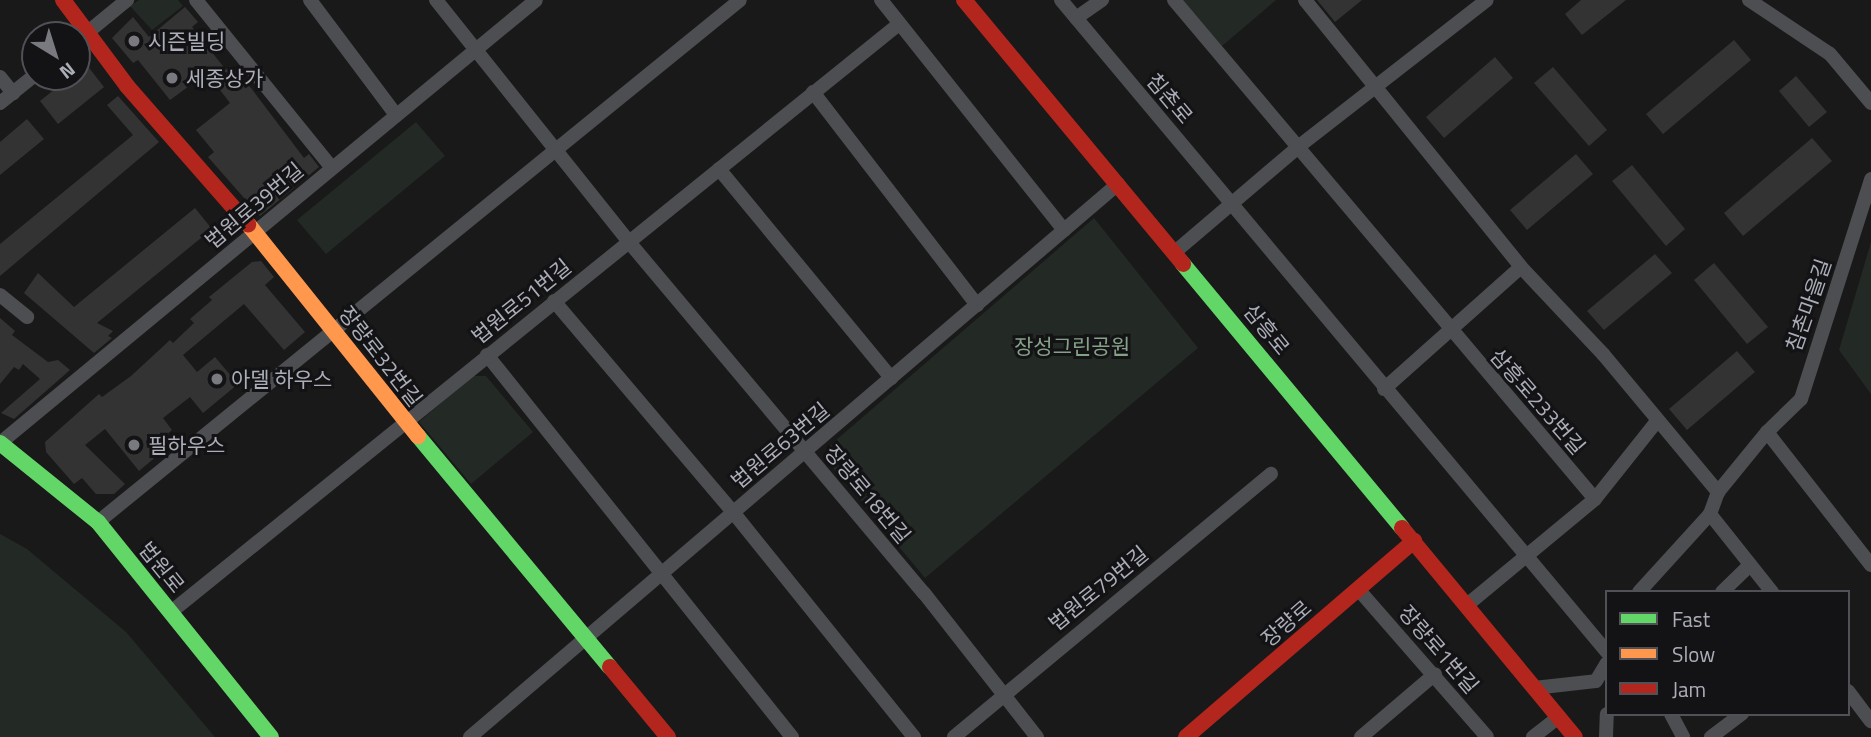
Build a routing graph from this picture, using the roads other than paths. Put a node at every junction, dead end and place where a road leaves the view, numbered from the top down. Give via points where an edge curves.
1 (63, 0) edge
2 (127, 0) edge
3 (196, 0) edge
4 (310, 0) edge
5 (436, 0) edge
6 (536, 0) edge
7 (740, 0) edge
8 (881, 0) edge
9 (964, 0) edge
10 (1061, 0) edge
11 (1102, 0) edge
12 (1174, 0) edge
13 (1305, 0) edge
14 (1487, 0) edge
15 (1749, 0) edge
16 (1076, 18) junction
17 (75, 21) edge
18 (899, 24) junction
19 (91, 29) edge
20 (91, 45) edge
21 (476, 49) junction
22 (0, 77) edge
23 (1376, 85) junction
24 (21, 86) edge
25 (813, 92) junction
26 (13, 93) junction
27 (0, 103) edge
28 (1871, 103) edge
29 (396, 115) junction
30 (1298, 147) junction
31 (559, 149) junction
32 (332, 168) junction
33 (719, 169) junction
34 (1871, 179) edge
35 (1118, 184) junction
36 (1231, 206) junction
37 (1064, 230) junction
38 (255, 232) junction
39 (629, 242) junction
40 (1175, 251) junction
41 (1521, 267) junction
42 (0, 295) edge
43 (554, 301) junction
44 (976, 305) junction
45 (27, 317) dead end
46 (1450, 330) junction
47 (336, 332) junction
48 (488, 355) junction
49 (891, 378) junction
50 (1384, 389) junction
51 (1657, 421) junction
52 (406, 422) junction
53 (1767, 432) junction
54 (0, 443) edge
55 (805, 451) junction
56 (1271, 474) dead end
57 (1718, 492) junction
58 (1595, 499) junction
59 (733, 512) junction
60 (1710, 514) junction
61 (98, 522) junction
62 (1414, 541) junction
63 (1527, 559) junction
64 (1750, 565) junction
65 (1871, 565) edge
66 (661, 574) junction
67 (1358, 589) junction
68 (1641, 590) edge
69 (1724, 590) edge
70 (1770, 590) edge
71 (1467, 606) junction
72 (171, 612) junction
73 (586, 638) junction
74 (1605, 650) edge
75 (1605, 666) edge
76 (1435, 674) junction
77 (1534, 688) junction
78 (1002, 694) junction
79 (1850, 694) edge
80 (1607, 716) edge
81 (1672, 716) edge
82 (1739, 716) edge
83 (1559, 718) junction
84 (1871, 721) edge
85 (271, 737) edge
86 (470, 737) edge
87 (668, 737) edge
88 (792, 737) edge
89 (914, 737) edge
90 (954, 737) edge
91 (1037, 737) edge
92 (1186, 737) edge
93 (1361, 737) edge
94 (1488, 737) edge
95 (1533, 737) edge
96 (1575, 737) edge
97 (1606, 737) edge
98 (1683, 737) edge
99 (1711, 737) edge

1 - 17 main road, 장량로32번길
2 - 19 street
3 - 32 street
4 - 29 street
5 - 21 street, 장량로18번길
6 - 21 street, 법원로39번길
7 - 31 street
8 - 18 street
9 - 35 main road, 삼흥로
10 - 16 street, 침촌로
11 - 16 street
12 - 30 street
13 - 23 street
14 - 23 street
15 - 28 street via 1830,54
16 - 36 street, 침촌로
18 - 25 street, 법원로51번길
18 - 37 street
20 - 38 main road, 장량로32번길
21 - 29 street, 법원로39번길
21 - 31 street, 장량로18번길
22 - 26 street
23 - 30 street
23 - 41 street
24 - 26 street
25 - 33 street, 법원로51번길
25 - 44 street
26 - 27 street
29 - 32 street, 법원로39번길
30 - 36 street
30 - 46 street
31 - 39 street, 장량로18번길
31 - 47 street
32 - 38 street, 법원로39번길
33 - 39 street, 법원로51번길
33 - 49 street
34 - 53 street, 침촌마을길 via 1801,399
35 - 37 street, 법원로63번길
35 - 40 main road, 삼흥로
36 - 40 street
36 - 50 street, 침촌로
37 - 44 street, 법원로63번길
38 - 47 main road, 장량로32번길
38 - 54 street, 법원로39번길
39 - 43 street, 법원로51번길
39 - 55 street, 장량로18번길
40 - 62 main road, 삼흥로
41 - 46 street
41 - 51 street via 1603,354
42 - 45 street
43 - 48 street, 법원로51번길
43 - 59 street
44 - 49 street, 법원로63번길
46 - 50 street
46 - 58 street, 삼흥로233번길
47 - 52 main road, 장량로32번길
47 - 61 street
48 - 52 street, 법원로51번길
48 - 66 street
49 - 55 street, 법원로63번길
50 - 63 street
51 - 57 street
51 - 58 street
52 - 72 street, 법원로51번길
52 - 73 main road, 장량로32번길
53 - 57 street
53 - 65 street
54 - 61 main road, 법원로
55 - 59 street, 법원로63번길
55 - 78 street, 장량로18번길
56 - 78 street, 법원로79번길
57 - 60 street
58 - 63 street
59 - 66 street, 법원로63번길
59 - 89 street
60 - 64 street
60 - 68 street
61 - 72 main road, 법원로
62 - 67 main road, 장량로
62 - 71 main road, 삼흥로
63 - 71 street
63 - 74 street
64 - 69 street
64 - 70 street
66 - 73 street, 법원로63번길
66 - 88 street
67 - 76 street, 장량로1번길
67 - 92 main road, 장량로
71 - 77 main road, 삼흥로
72 - 85 main road, 법원로
73 - 86 street, 법원로63번길
73 - 87 main road, 장량로32번길
75 - 77 street via 1596,681
76 - 93 street
76 - 94 street, 장량로1번길
77 - 83 main road, 삼흥로
78 - 90 street, 법원로79번길
78 - 91 street, 장량로18번길
79 - 84 street
80 - 97 street
81 - 98 street
82 - 99 street
83 - 95 street
83 - 96 main road, 삼흥로

